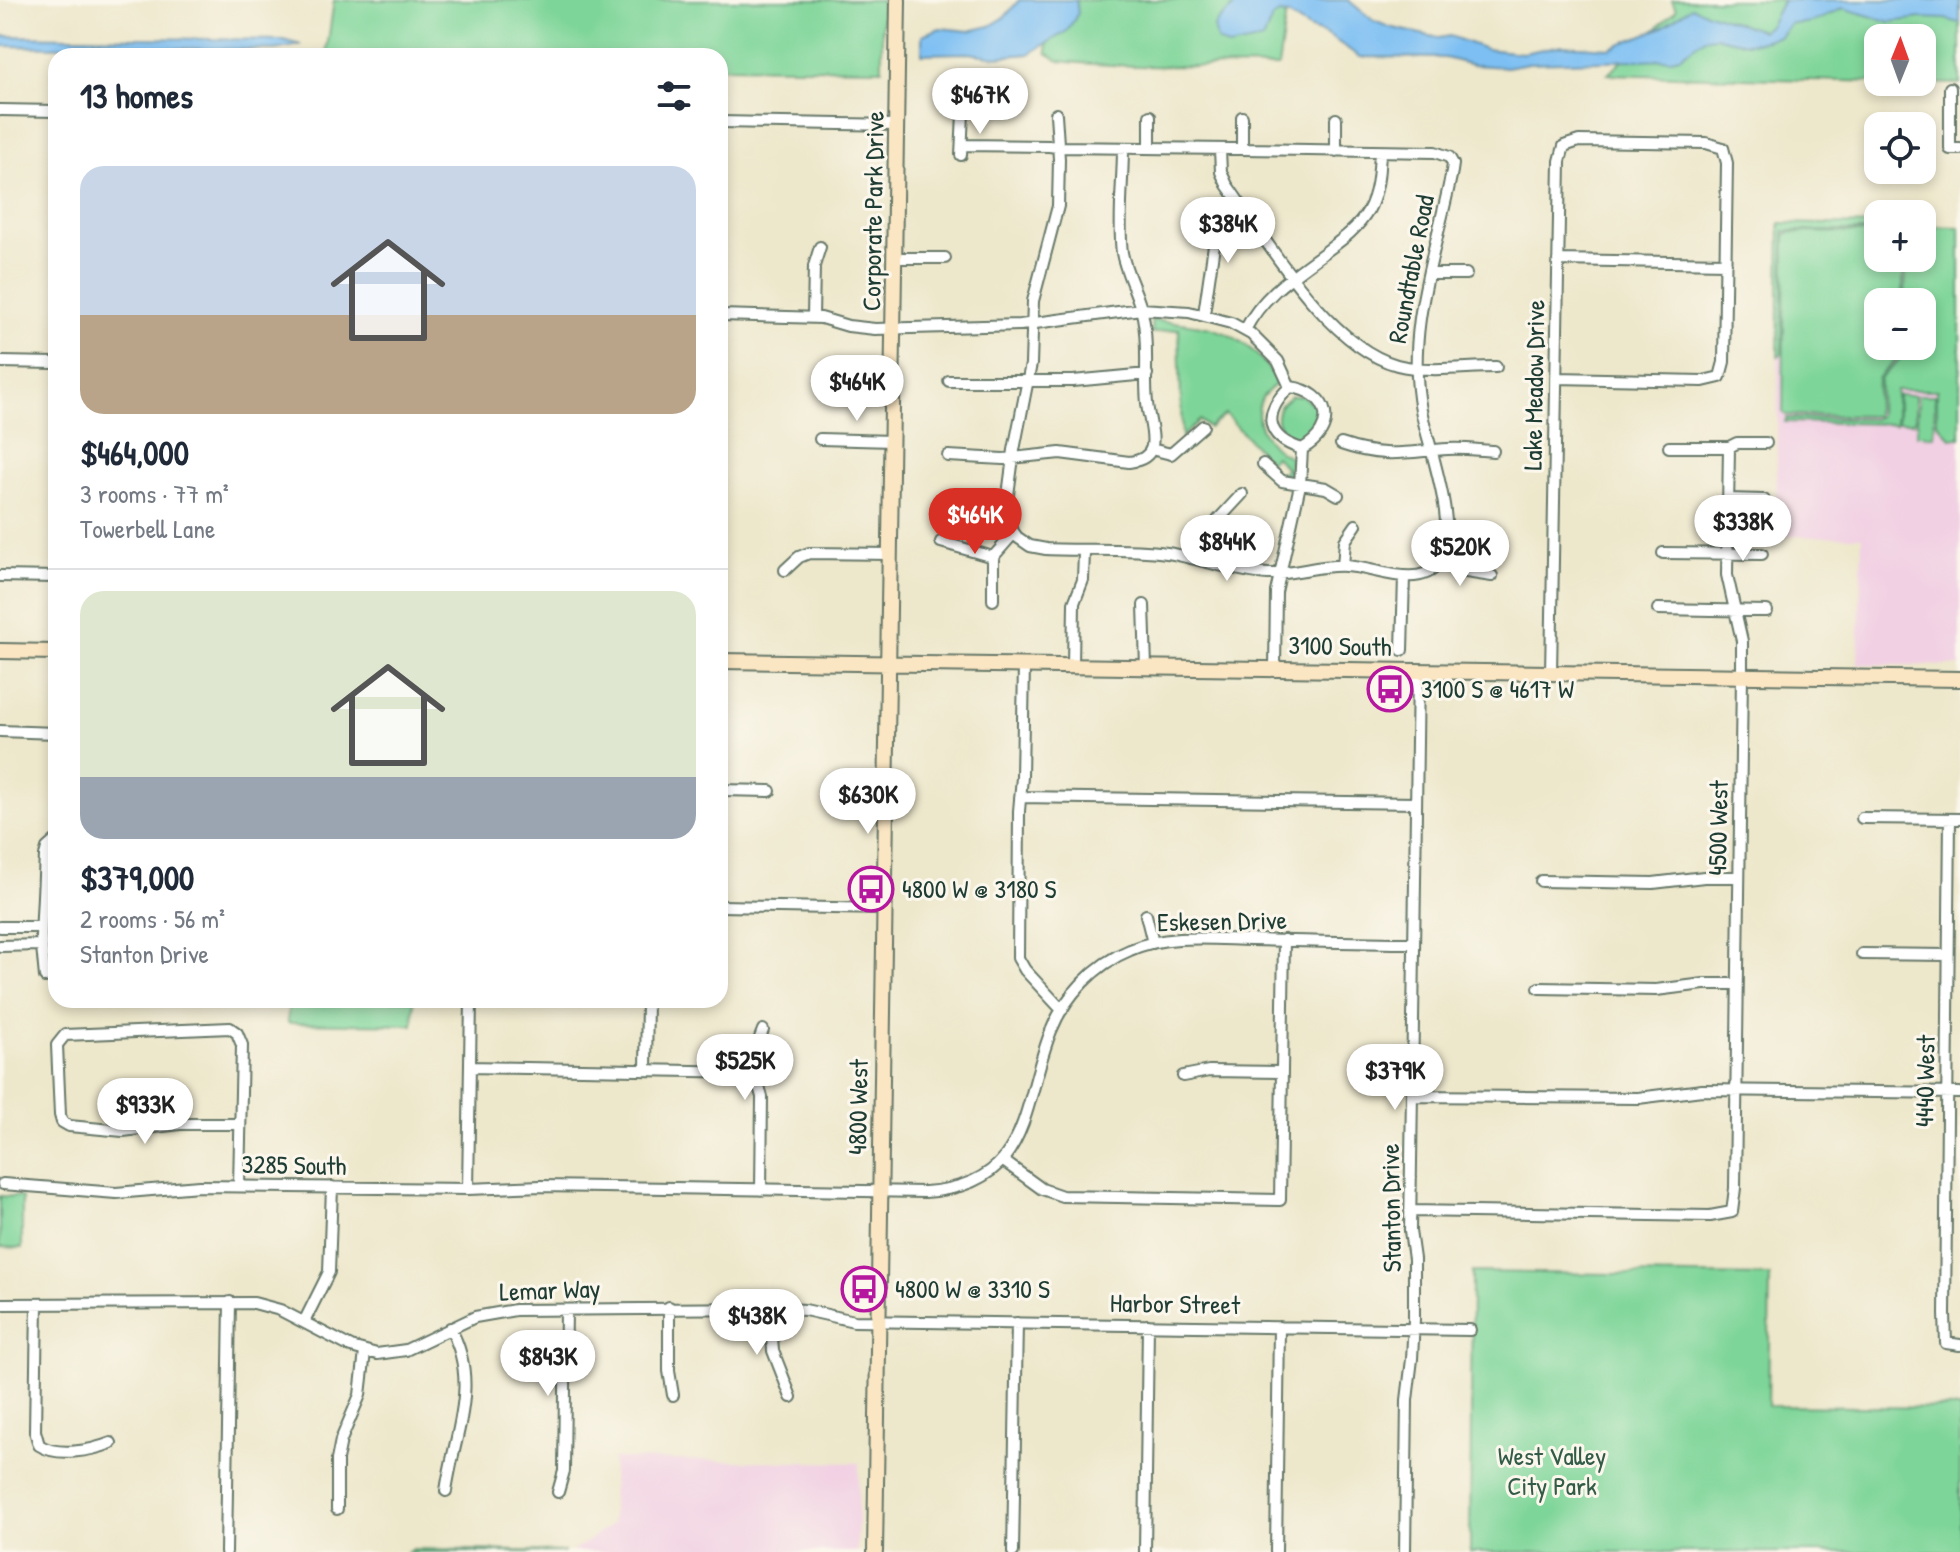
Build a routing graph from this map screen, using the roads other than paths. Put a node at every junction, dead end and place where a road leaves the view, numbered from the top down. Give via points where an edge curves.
1 (898, 0) edge
2 (1950, 88) dead end
3 (0, 110) edge
4 (48, 111) edge
5 (963, 113) dead end
6 (1056, 114) dead end
7 (1150, 116) dead end
8 (1242, 117) dead end
9 (1336, 119) dead end
10 (728, 122) edge
11 (898, 125) junction
12 (1057, 147) junction
13 (1123, 148) junction
14 (1150, 148) junction
15 (1220, 149) junction
16 (1242, 149) junction
17 (1955, 149) edge
18 (1336, 151) junction
19 (1380, 152) junction
20 (1245, 209) junction
21 (820, 247) dead end
22 (896, 258) junction
23 (945, 258) dead end
24 (1558, 260) junction
25 (1726, 263) junction
26 (1430, 274) junction
27 (1466, 274) dead end
28 (1293, 276) junction
29 (1141, 309) junction
30 (1204, 314) junction
31 (728, 315) edge
32 (813, 317) junction
33 (1032, 323) junction
34 (895, 328) junction
35 (1245, 330) junction
36 (0, 362) edge
37 (48, 363) edge
38 (1496, 367) dead end
39 (1415, 368) junction
40 (1147, 374) junction
41 (1556, 378) junction
42 (949, 381) dead end
43 (1028, 381) junction
44 (1290, 387) junction
45 (1203, 426) dead end
46 (820, 439) dead end
47 (893, 441) junction
48 (1766, 443) dead end
49 (1341, 444) dead end
50 (1669, 447) dead end
51 (1729, 447) junction
52 (1151, 449) junction
53 (1302, 449) junction
54 (1493, 451) dead end
55 (1431, 452) junction
56 (948, 456) dead end
57 (1013, 458) junction
58 (1263, 464) dead end
59 (1300, 485) junction
60 (1242, 494) dead end
61 (1338, 495) dead end
62 (1727, 499) junction
63 (1764, 500) dead end
64 (1356, 525) dead end
65 (1014, 533) junction
66 (941, 542) dead end
67 (1084, 552) junction
68 (1663, 553) dead end
69 (891, 554) junction
70 (1726, 554) junction
71 (1762, 554) dead end
72 (993, 557) junction
73 (1440, 562) junction
74 (1216, 563) junction
75 (1343, 566) junction
76 (785, 570) dead end
77 (1279, 572) junction
78 (0, 576) edge
79 (1404, 576) junction
80 (1492, 576) dead end
81 (48, 577) edge
82 (993, 600) dead end
83 (1144, 605) dead end
84 (1658, 609) dead end
85 (1735, 610) junction
86 (1767, 611) dead end
87 (1402, 650) dead end
88 (0, 651) edge
89 (48, 652) edge
90 (728, 661) edge
91 (889, 664) junction
92 (1024, 665) junction
93 (1073, 666) junction
94 (1146, 667) junction
95 (1275, 669) junction
96 (1418, 671) junction
97 (1551, 673) junction
98 (1742, 676) junction
99 (1960, 679) edge
100 (0, 731) edge
101 (48, 733) edge
102 (728, 790) edge
103 (770, 791) dead end
104 (1020, 797) junction
105 (1416, 803) junction
106 (1862, 818) dead end
107 (1955, 819) edge
108 (48, 849) edge
109 (1739, 877) junction
110 (1541, 881) dead end
111 (728, 906) edge
112 (885, 909) junction
113 (1146, 915) dead end
114 (5, 927) edge
115 (41, 927) junction
116 (1284, 940) junction
117 (1153, 943) junction
118 (1414, 943) junction
119 (41, 945) junction
120 (5, 946) edge
121 (1862, 954) dead end
122 (1948, 955) junction
123 (45, 977) dead end
124 (1737, 984) junction
125 (1539, 988) dead end
126 (471, 1008) edge
127 (647, 1008) edge
128 (1062, 1010) junction
129 (763, 1030) dead end
130 (470, 1067) junction
131 (646, 1070) junction
132 (747, 1072) junction
133 (1281, 1072) junction
134 (1183, 1076) dead end
135 (1737, 1090) junction
136 (1947, 1092) junction
137 (1960, 1093) edge
138 (1412, 1096) junction
139 (240, 1124) junction
140 (1002, 1160) junction
141 (1, 1183) edge
142 (239, 1186) junction
143 (332, 1187) junction
144 (468, 1189) junction
145 (761, 1190) junction
146 (881, 1192) junction
147 (1410, 1211) junction
148 (230, 1302) junction
149 (0, 1304) edge
150 (37, 1304) junction
151 (669, 1307) junction
152 (770, 1308) junction
153 (566, 1310) junction
154 (879, 1321) junction
155 (304, 1322) junction
156 (1017, 1323) junction
157 (1148, 1325) junction
158 (1279, 1327) junction
159 (450, 1328) junction
160 (1413, 1329) junction
161 (1470, 1330) dead end
162 (1960, 1345) edge
163 (365, 1352) junction
164 (673, 1395) dead end
165 (791, 1397) dead end
166 (111, 1443) dead end
167 (446, 1491) dead end
168 (558, 1492) dead end
169 (337, 1509) dead end
170 (226, 1552) edge
171 (875, 1552) edge
172 (1013, 1552) edge
173 (1145, 1552) edge
174 (1276, 1552) edge
175 (1405, 1552) edge

1 - 11 main road, Corporate Park Drive
2 - 17 street
3 - 4 street
5 - 12 street via 962,150
6 - 12 street
7 - 14 street
8 - 16 street
9 - 18 street
10 - 11 street
11 - 22 main road, Corporate Park Drive
12 - 13 street
12 - 33 street via 1058,206
13 - 14 street
13 - 29 street via 1122,252
14 - 15 street
15 - 16 street
15 - 20 street via 1223,177
16 - 18 street
18 - 19 street
19 - 26 street, Roundtable Road via 1441,153 1453,164
19 - 28 street via 1378,185 1362,219
20 - 28 street
20 - 30 street via 1215,238
21 - 32 street via 814,266
22 - 23 street
22 - 34 main road, Corporate Park Drive
24 - 25 street
24 - 25 street, Lake Meadow Drive via 1564,146 1579,141 1706,143 1723,148 1727,163
24 - 41 street, Lake Meadow Drive
25 - 41 street via 1720,377
26 - 27 street
26 - 39 street, Roundtable Road
28 - 35 street via 1266,298
28 - 39 street via 1351,341 1388,362
29 - 30 street
29 - 33 street
29 - 40 street
30 - 35 street
31 - 32 street
32 - 34 street via 856,328
33 - 34 street
33 - 43 street
34 - 47 main road, Corporate Park Drive
35 - 44 street via 1272,354
36 - 37 street
38 - 39 street
39 - 55 street, Roundtable Road
40 - 43 street
40 - 52 street
41 - 97 street, Lake Meadow Drive
42 - 43 street
43 - 57 street
44 - 53 street via 1274,403 1271,419 1281,438
44 - 53 street via 1311,392 1325,410 1319,435
45 - 52 street via 1171,454
46 - 47 street
47 - 69 main road, Corporate Park Drive
48 - 51 street
49 - 55 street via 1385,454
50 - 51 street
51 - 62 street, 4500 West
52 - 57 street via 1129,462 1060,453
53 - 59 street
54 - 55 street
55 - 73 street, Roundtable Road via 1446,533
56 - 57 street
57 - 65 street via 1006,516
58 - 59 street via 1279,479
59 - 61 street
59 - 77 street
60 - 74 street via 1218,520
62 - 63 street
62 - 70 street, 4500 West
64 - 75 street via 1345,541
65 - 67 street via 1030,546
65 - 72 street
66 - 72 street
67 - 74 street via 1160,552
67 - 93 street via 1083,580 1074,603
68 - 70 street
69 - 76 street via 809,553
69 - 91 main road, Corporate Park Drive
70 - 71 street
70 - 85 street, 4500 West
72 - 82 street
73 - 79 street via 1424,574
73 - 80 street
74 - 77 street
75 - 77 street
75 - 79 street
77 - 95 street
78 - 81 street
79 - 87 street
83 - 94 street
84 - 85 street
85 - 86 street
85 - 98 street, 4500 West
88 - 89 main road
90 - 91 main road, 3100 South
91 - 92 main road, 3100 South
91 - 112 main road, 4800 West
92 - 93 main road, 3100 South
92 - 104 street
93 - 94 main road, 3100 South
94 - 95 main road, 3100 South
95 - 96 main road, 3100 South
96 - 97 main road, 3100 South
96 - 105 street, Stanton Drive
97 - 98 main road, 3100 South
98 - 99 main road, 3100 South
98 - 109 street, 4500 West
100 - 101 street
102 - 103 street
104 - 105 street
104 - 128 street via 1018,958
105 - 118 street, Stanton Drive
106 - 107 street
107 - 122 street, 4440 West
108 - 115 street
109 - 110 street via 1653,883
109 - 124 street, 4500 West
111 - 112 street
112 - 146 main road, 4800 West
113 - 117 street
114 - 115 street
114 - 120 street
115 - 119 street
116 - 117 street, Eskesen Drive
116 - 118 street, Eskesen Drive
116 - 133 street
117 - 128 street, Eskesen Drive via 1104,964
118 - 138 street, Stanton Drive
119 - 120 street
119 - 123 street
121 - 122 street
122 - 136 street, 4440 West
124 - 125 street via 1656,990
124 - 135 street, 4500 West
126 - 130 street
127 - 131 street
128 - 140 street, Eskesen Drive via 1048,1039 1022,1129
129 - 132 street
130 - 131 street
130 - 144 street
131 - 132 street
132 - 145 street via 762,1097
133 - 134 street
133 - 140 street via 1280,1200 1062,1196 1042,1189
135 - 136 street
135 - 138 street via 1638,1098
135 - 147 street, 4500 West via 1732,1212 1710,1216
136 - 137 street
136 - 162 street, 4440 West via 1946,1343
138 - 147 street, Stanton Drive
139 - 139 street via 123,1131 65,1124 55,1049 65,1035 234,1030 242,1045
139 - 142 street
140 - 146 street, Eskesen Drive via 961,1187
141 - 142 street, 3285 South via 116,1193
142 - 143 street, 3285 South
143 - 144 street, 3285 South
143 - 155 street via 329,1272
144 - 145 street, 3285 South
145 - 146 street, Eskesen Drive
146 - 154 main road, 4800 West
147 - 160 street, Stanton Drive
148 - 150 street, Lemar Way
148 - 155 street, Lemar Way via 268,1305
148 - 170 street
149 - 150 street, Lemar Way
150 - 166 street via 39,1445 48,1450 92,1450
151 - 152 street, Lemar Way
151 - 153 street, Lemar Way
151 - 164 street
152 - 154 street, Lemar Way
152 - 165 street via 773,1351
153 - 159 street, Lemar Way via 498,1312
153 - 168 street via 564,1471
154 - 156 street, Harbor Street
154 - 171 main road, 4800 West
155 - 163 street, Lemar Way
156 - 157 street, Harbor Street
156 - 172 street
157 - 158 street, Harbor Street
157 - 173 street
158 - 160 street, Harbor Street
158 - 174 street
159 - 163 street, Lemar Way via 406,1350
159 - 167 street via 463,1355 465,1390
160 - 161 street, Harbor Street
160 - 175 street, Stanton Drive
163 - 169 street via 360,1395 337,1460

